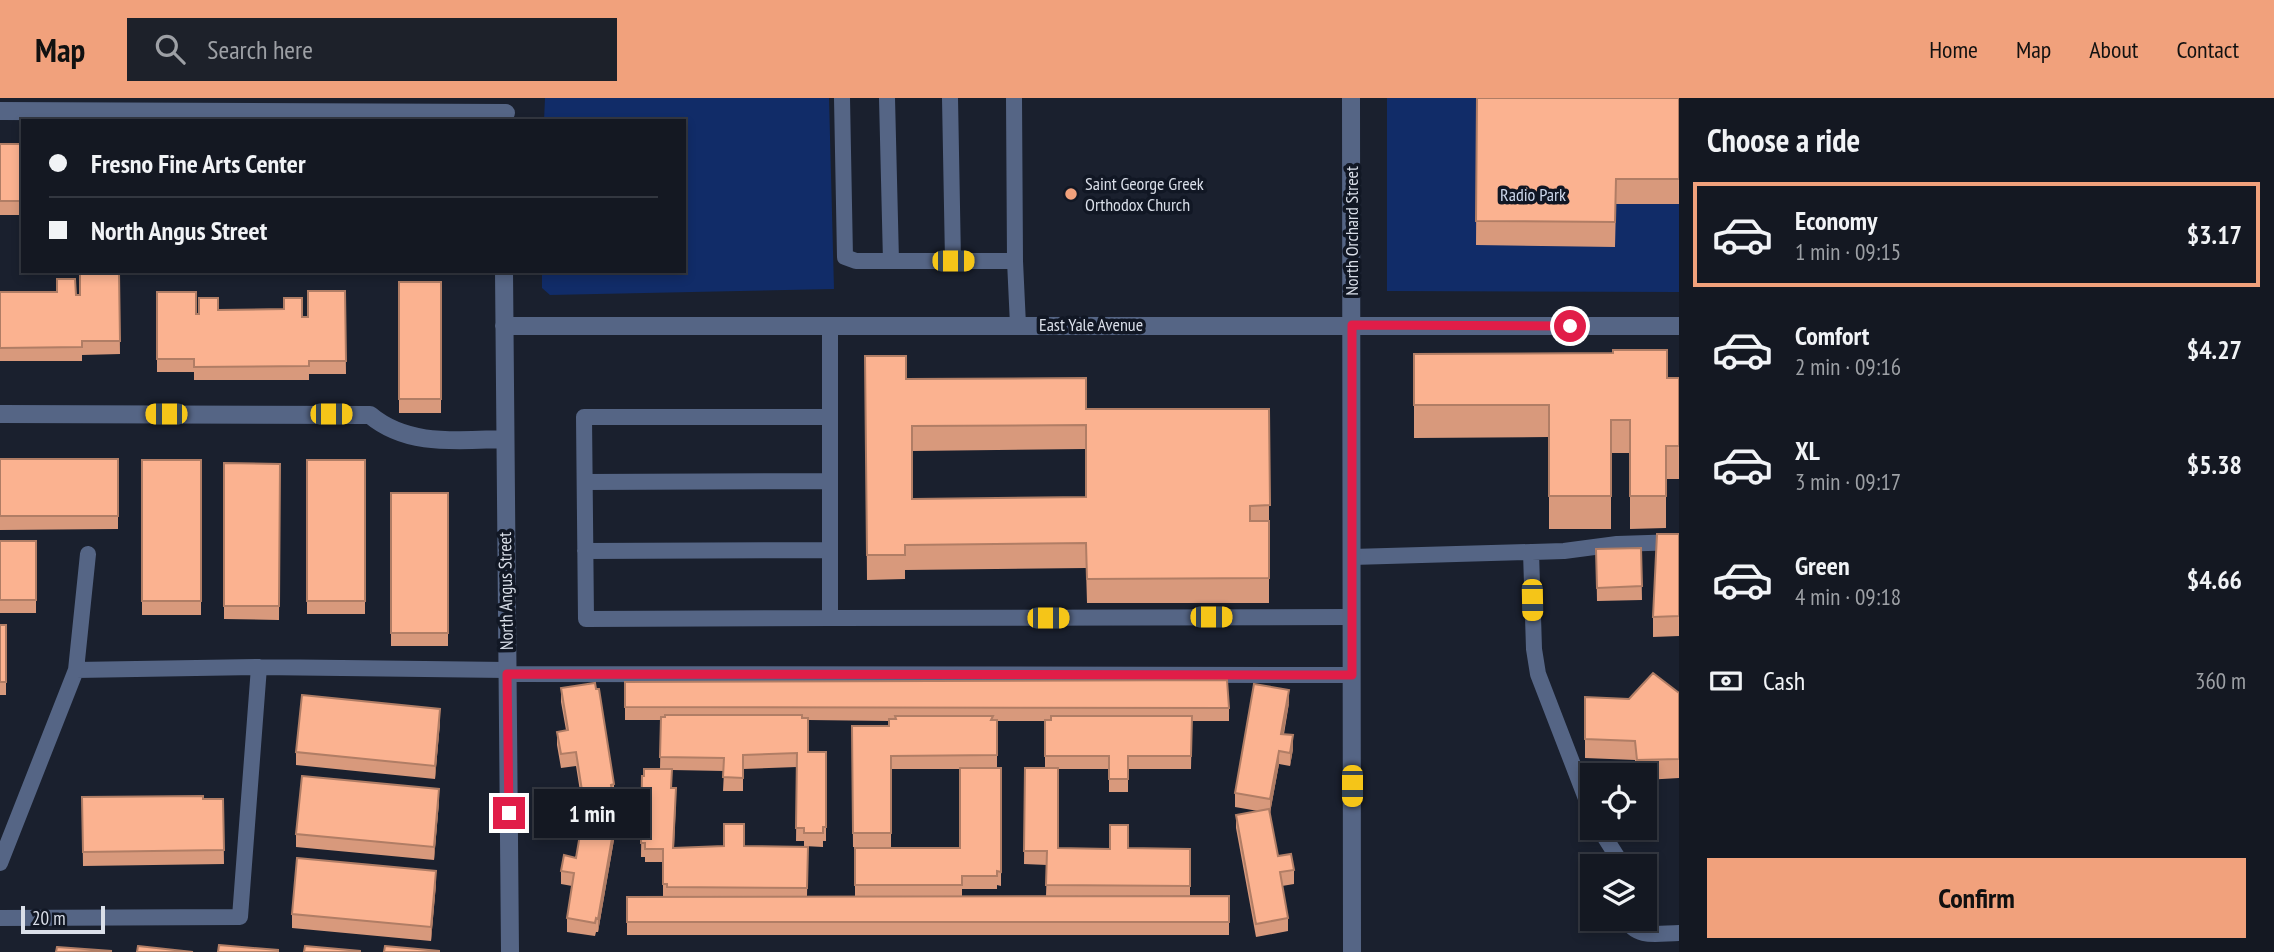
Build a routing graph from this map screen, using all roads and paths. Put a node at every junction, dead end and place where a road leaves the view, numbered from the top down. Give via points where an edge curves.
1 (842, 98) edge
2 (887, 98) edge
3 (950, 98) edge
4 (1014, 98) edge
5 (1351, 98) edge
6 (0, 111) edge
7 (506, 111) edge
8 (891, 261) junction
9 (953, 261) junction
10 (1015, 261) junction
11 (504, 273) edge
12 (1018, 325) junction
13 (1352, 325) junction
14 (504, 326) junction
15 (830, 326) junction
16 (1679, 326) edge
17 (0, 414) edge
18 (830, 417) junction
19 (505, 439) junction
20 (830, 481) junction
21 (585, 482) junction
22 (1679, 542) edge
23 (830, 550) junction
24 (585, 551) junction
25 (1531, 552) junction
26 (88, 554) dead end
27 (1352, 557) junction
28 (1352, 617) junction
29 (830, 618) junction
30 (259, 667) junction
31 (76, 670) junction
32 (507, 672) junction
33 (1352, 675) junction
34 (1580, 783) edge
35 (0, 863) edge
36 (0, 918) edge
37 (1635, 931) edge
38 (1679, 933) edge
39 (510, 952) edge
40 (1352, 952) edge

1 - 8 lane via 845,257
2 - 8 lane
3 - 9 lane
4 - 10 lane
5 - 13 street, North Orchard Street
6 - 7 street
8 - 9 lane
9 - 10 lane
10 - 12 lane
11 - 14 street, North Angus Street
12 - 13 street, East Yale Avenue
12 - 15 street, East Yale Avenue
13 - 16 street, East Yale Avenue
13 - 27 street, North Orchard Street
14 - 15 street, East Yale Avenue
14 - 19 street, North Angus Street
15 - 18 lane
17 - 19 street via 359,414 370,415 392,430 436,441
18 - 20 lane
18 - 21 lane via 584,417
19 - 32 street, North Angus Street
20 - 21 lane
20 - 23 lane
21 - 24 lane
22 - 25 lane
23 - 24 lane
23 - 29 lane
24 - 29 lane via 586,619
25 - 27 lane
25 - 34 lane via 1538,674
26 - 31 lane
27 - 28 street, North Orchard Street
28 - 29 lane
28 - 33 street, North Orchard Street
30 - 31 lane
30 - 32 lane
30 - 36 lane via 240,918
31 - 35 lane
32 - 33 lane
32 - 39 street, North Angus Street
33 - 40 street, North Orchard Street
37 - 38 lane

